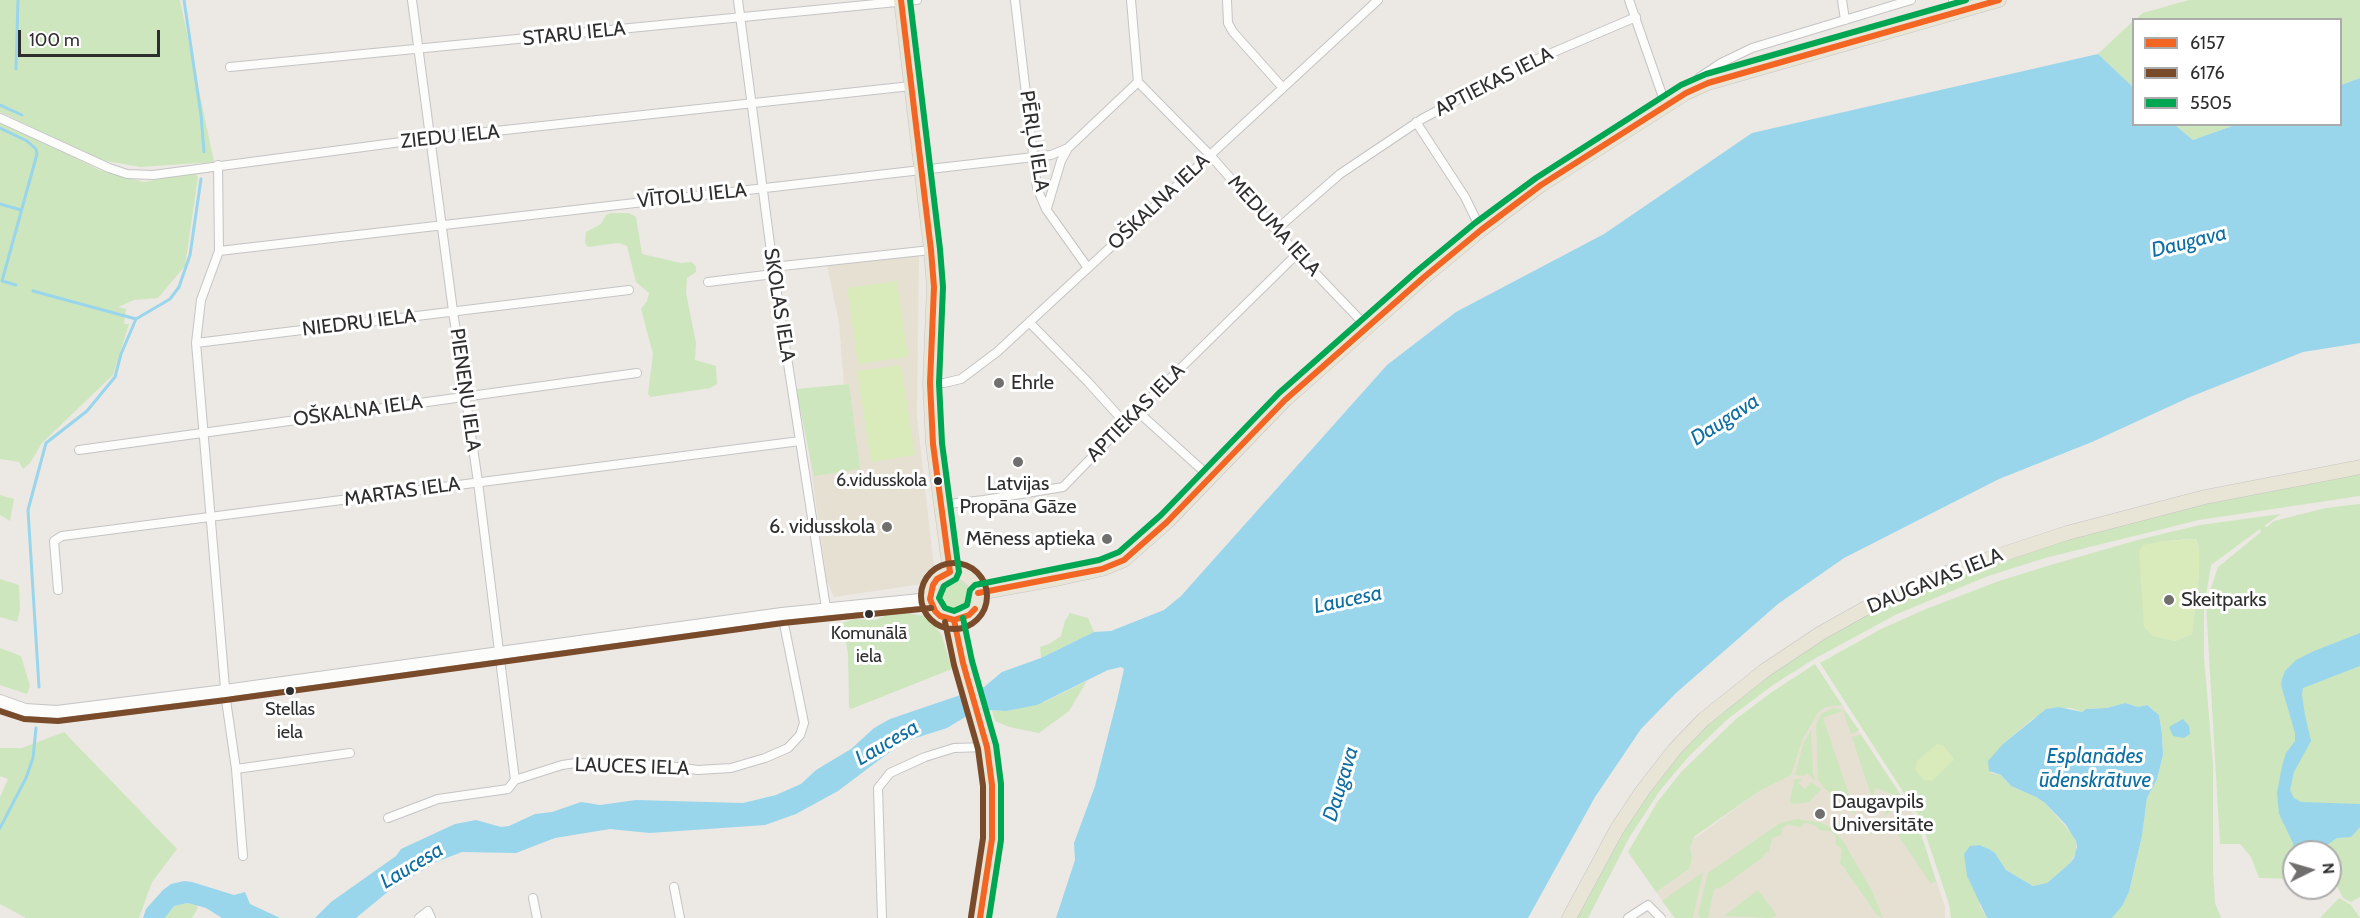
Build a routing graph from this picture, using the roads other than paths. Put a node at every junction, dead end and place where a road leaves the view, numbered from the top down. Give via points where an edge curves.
1 (412, 0) edge
2 (738, 0) edge
3 (816, 0) edge
4 (917, 0) edge
5 (1015, 0) edge
6 (1131, 0) edge
7 (1227, 0) edge
8 (1629, 0) edge
9 (1842, 0) edge
10 (1911, 0) edge
11 (1999, 0) edge
12 (901, 1) edge
13 (1375, 1) edge
14 (1954, 6) edge
15 (817, 10) junction
16 (1636, 17) junction
17 (741, 18) junction
18 (1845, 20) junction
19 (420, 49) junction
20 (230, 67) dead end
21 (1138, 82) junction
22 (911, 86) junction
23 (1283, 88) junction
24 (1686, 93) junction
25 (752, 104) junction
26 (1666, 106) junction
27 (0, 118) edge
28 (1416, 122) junction
29 (431, 138) junction
30 (1068, 148) junction
31 (1210, 156) junction
32 (1033, 158) junction
33 (218, 165) junction
34 (922, 168) junction
35 (763, 188) junction
36 (1046, 209) junction
37 (443, 223) junction
38 (1276, 229) junction
39 (1481, 230) junction
40 (931, 250) junction
41 (219, 251) junction
42 (1297, 254) junction
43 (1088, 268) junction
44 (774, 271) junction
45 (708, 282) dead end
46 (629, 290) dead end
47 (453, 311) junction
48 (1029, 322) junction
49 (1366, 326) junction
50 (196, 343) junction
51 (638, 373) dead end
52 (930, 383) junction
53 (467, 397) junction
54 (1137, 411) junction
55 (1125, 423) junction
56 (204, 432) junction
57 (800, 441) junction
58 (79, 450) dead end
59 (2360, 467) edge
60 (1210, 477) junction
61 (478, 482) junction
62 (941, 505) junction
63 (211, 518) junction
64 (950, 572) junction
65 (58, 590) dead end
66 (978, 593) junction
67 (930, 599) junction
68 (826, 608) junction
69 (782, 614) junction
70 (954, 620) junction
71 (500, 653) junction
72 (225, 691) junction
73 (0, 701) edge
74 (987, 747) junction
75 (350, 753) dead end
76 (236, 769) junction
77 (515, 780) junction
78 (388, 818) dead end
79 (243, 856) dead end
80 (674, 887) dead end
81 (533, 898) dead end
82 (429, 915) edge
83 (419, 918) edge
84 (537, 918) edge
85 (680, 918) edge
86 (882, 918) edge
87 (980, 918) edge
88 (1569, 918) edge
89 (1628, 918) edge
90 (1660, 918) edge

1 - 19 street, PIENEŅU IELA
2 - 17 street, SKOLAS IELA
3 - 15 street
4 - 12 street, STARU IELA
5 - 32 street, PĒRĻU IELA
6 - 21 street
7 - 23 street via 1228,22 1233,32
8 - 16 street
9 - 18 street
10 - 18 street
11 - 14 main road
12 - 15 street, STARU IELA
12 - 22 main road
13 - 23 street, OŠKALNA IELA
14 - 24 main road
15 - 17 street, STARU IELA
16 - 26 street
16 - 28 street, APTIEKAS IELA via 1514,69
17 - 19 street, STARU IELA
17 - 25 street, SKOLAS IELA
18 - 24 street via 1752,48 1714,68
19 - 20 street, STARU IELA
19 - 29 street, PIENEŅU IELA
21 - 30 street, VĪTOLU IELA
21 - 31 street, MEDUMA IELA
22 - 25 street, ZIEDU IELA
22 - 34 main road
23 - 31 street, OŠKALNA IELA
24 - 26 main road
25 - 29 street, ZIEDU IELA
25 - 35 street, SKOLAS IELA
26 - 39 main road via 1541,184
27 - 33 street, ZIEDU IELA via 127,174 153,175
28 - 38 street, APTIEKAS IELA via 1340,174
28 - 39 street via 1465,197
29 - 33 street, ZIEDU IELA
29 - 37 street, PIENEŅU IELA
30 - 32 street, VĪTOLU IELA
30 - 36 street
31 - 38 street, MEDUMA IELA
31 - 43 street, OŠKALNA IELA
32 - 34 street, VĪTOLU IELA
32 - 36 street, PĒRĻU IELA via 1037,188
33 - 41 street
34 - 35 street, VĪTOLU IELA
34 - 40 main road
35 - 37 street, VĪTOLU IELA
35 - 44 street, SKOLAS IELA
36 - 43 street, PĒRĻU IELA
37 - 41 street, VĪTOLU IELA
37 - 47 street, PIENEŅU IELA
38 - 42 street, MEDUMA IELA
39 - 49 main road
40 - 44 street
40 - 52 main road via 934,287
41 - 50 street via 201,300
42 - 49 street, MEDUMA IELA
42 - 54 street, APTIEKAS IELA
43 - 48 street, OŠKALNA IELA
44 - 45 street
44 - 57 street, SKOLAS IELA
46 - 47 street, NIEDRU IELA
47 - 50 street, NIEDRU IELA
47 - 53 street, PIENEŅU IELA
48 - 52 street, OŠKALNA IELA via 968,375 954,382
48 - 55 street
49 - 60 main road via 1285,400
50 - 56 street
51 - 53 street, OŠKALNA IELA
52 - 62 main road
53 - 56 street, OŠKALNA IELA
53 - 61 street, PIENEŅU IELA
54 - 55 street, APTIEKAS IELA
54 - 60 street
55 - 62 street, APTIEKAS IELA via 1063,487
56 - 58 street, OŠKALNA IELA
56 - 63 street
57 - 61 street, MARTAS IELA
57 - 68 street, SKOLAS IELA
59 - 88 main road, DAUGAVAS IELA via 2205,496 2067,533 1949,572 1855,614 1764,671 1704,719 1675,749 1617,829
60 - 66 main road via 1124,560
61 - 63 street, MARTAS IELA
61 - 71 street, PIENEŅU IELA
62 - 64 main road
63 - 65 street, MARTAS IELA via 57,538 54,541
63 - 72 street
64 - 66 main road via 971,579
64 - 67 main road via 937,579
66 - 70 main road via 975,609
67 - 68 street
67 - 70 main road via 935,611
68 - 69 street
69 - 71 street
69 - 77 street, LAUCES IELA via 804,723 788,748 731,768 698,770 576,763
70 - 74 main road
71 - 72 street
71 - 77 street, PIENEŅU IELA
72 - 73 street via 57,712 25,710
72 - 76 street
74 - 86 street via 954,748 925,757 890,773 878,788
74 - 87 main road via 993,818
75 - 76 street
76 - 79 street
77 - 78 street, LAUCES IELA via 508,789 438,799
80 - 85 street
81 - 84 street
82 - 83 street
89 - 90 street via 1648,905

